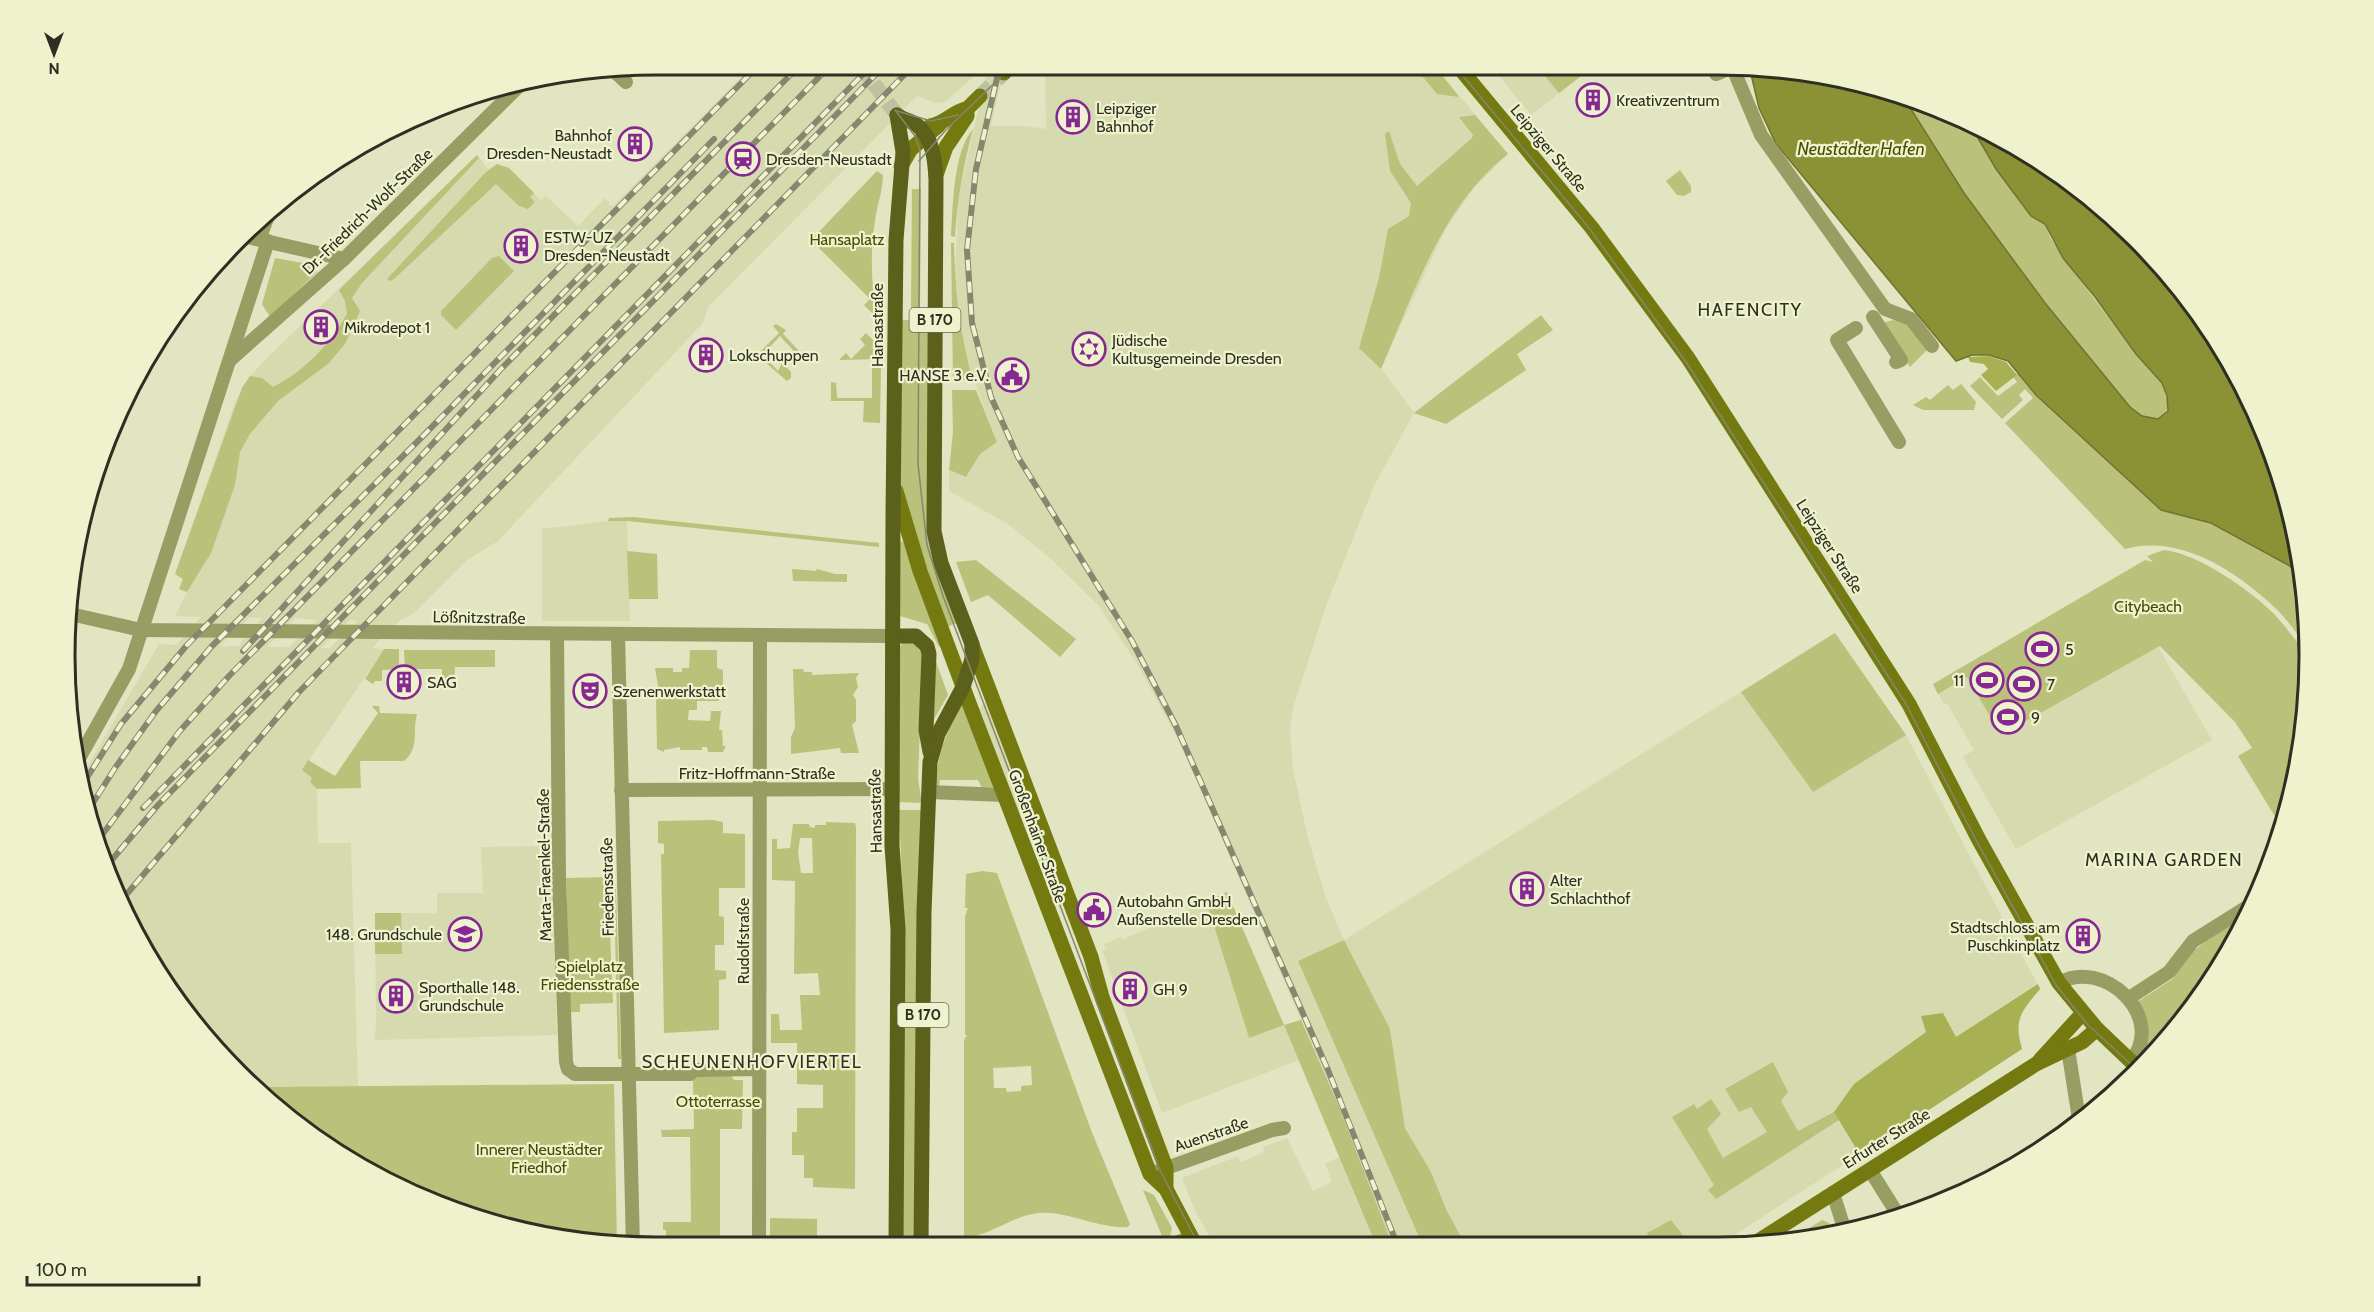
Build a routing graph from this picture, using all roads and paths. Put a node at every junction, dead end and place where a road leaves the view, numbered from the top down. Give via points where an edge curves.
1 (1465, 75) edge
2 (1735, 75) edge
3 (619, 76) edge
4 (626, 82) dead end
5 (511, 94) edge
6 (980, 96) tunnel mouth
7 (967, 109) junction
8 (922, 130) junction
9 (900, 166) junction
10 (936, 175) junction
11 (267, 224) edge
12 (253, 238) edge
13 (264, 240) junction
14 (344, 259) junction
15 (1885, 309) junction
16 (1856, 328) dead end
17 (1932, 346) dead end
18 (228, 362) junction
19 (1896, 362) dead end
20 (1899, 442) dead end
21 (895, 485) junction
22 (76, 615) edge
23 (141, 630) junction
24 (557, 635) junction
25 (618, 636) junction
26 (760, 636) junction
27 (893, 636) junction
28 (972, 644) junction
29 (963, 687) junction
30 (83, 751) edge
31 (931, 755) junction
32 (621, 790) junction
33 (759, 790) junction
34 (887, 790) junction
35 (928, 792) junction
36 (1004, 795) junction
37 (2240, 912) edge
38 (2059, 983) junction
39 (2129, 998) junction
40 (2082, 1014) junction
41 (2097, 1029) junction
42 (2068, 1049) junction
43 (2135, 1061) edge
44 (2133, 1063) edge
45 (2036, 1064) junction
46 (759, 1069) junction
47 (628, 1075) junction
48 (2078, 1112) edge
49 (1284, 1128) dead end
50 (1166, 1168) junction
51 (1870, 1170) junction
52 (1150, 1174) junction
53 (1166, 1189) junction
54 (1833, 1193) junction
55 (1894, 1209) edge
56 (1843, 1223) edge
57 (1768, 1235) edge
58 (633, 1236) edge
59 (759, 1237) edge
60 (896, 1237) edge
61 (921, 1237) edge
62 (1191, 1237) edge

1 - 38 main road, Leipziger Straße via 1611,252 1705,385 1909,704
2 - 15 street via 1758,137
3 - 4 street
5 - 14 street, Dr.-Friedrich-Wolf-Straße
6 - 7 main road
7 - 8 main road
7 - 10 main road
8 - 9 main road
8 - 9 main road, Hansastraße / B 170 via 897,115 903,137
8 - 10 main road, B 170 via 931,146
9 - 21 main road, Hansastraße / B 170
10 - 28 main road, B 170 via 934,531 941,563
11 - 13 street
12 - 13 street
13 - 14 street
13 - 18 street
14 - 18 street, Dr.-Friedrich-Wolf-Straße
15 - 17 street via 1911,319
15 - 19 street via 1871,318 1900,360
16 - 20 street via 1837,340
18 - 23 street
21 - 27 main road, Hansastraße / B 170
21 - 29 main road, Großenhainer Straße via 920,571
22 - 23 street, Lößnitzstraße
23 - 24 street, Lößnitzstraße
23 - 30 street via 129,669
24 - 25 street, Lößnitzstraße
24 - 47 street, Marta-Fraenkel-Straße via 566,1062 575,1074
25 - 26 street, Lößnitzstraße
25 - 32 street, Friedensstraße
26 - 27 street, Lößnitzstraße
26 - 33 street, Rudolfstraße
27 - 31 main road via 916,636 927,646 926,730
27 - 34 main road, Hansastraße / B 170
28 - 29 main road, B 170 via 971,667
28 - 50 main road, Großenhainer Straße
29 - 31 main road, B 170
29 - 36 main road, Großenhainer Straße
31 - 35 main road, B 170
32 - 33 street, Fritz-Hoffmann-Straße
32 - 47 street, Friedensstraße
33 - 34 street, Fritz-Hoffmann-Straße
33 - 46 street, Rudolfstraße
34 - 60 main road, Hansastraße / B 170 via 898,929
35 - 36 street
35 - 61 main road, B 170
36 - 52 main road, Großenhainer Straße
37 - 39 street via 2193,941 2169,972
38 - 39 street via 2078,976 2097,977
38 - 40 main road, Leipziger Straße
39 - 43 street via 2141,1034
40 - 41 main road, Leipziger Straße
40 - 45 main road, Erfurter Straße
41 - 42 main road, Erfurter Straße
41 - 44 main road, Leipziger Straße
42 - 45 main road, Erfurter Straße
42 - 48 street
45 - 51 main road, Erfurter Straße
46 - 47 street
46 - 59 street, Rudolfstraße
47 - 58 street, Friedensstraße
49 - 50 street, Auenstraße
50 - 52 street, Auenstraße
50 - 53 main road, Großenhainer Straße
51 - 54 main road, Erfurter Straße
51 - 55 street
52 - 53 main road, Großenhainer Straße
53 - 62 main road, Großenhainer Straße
54 - 56 street
54 - 57 main road, Erfurter Straße

